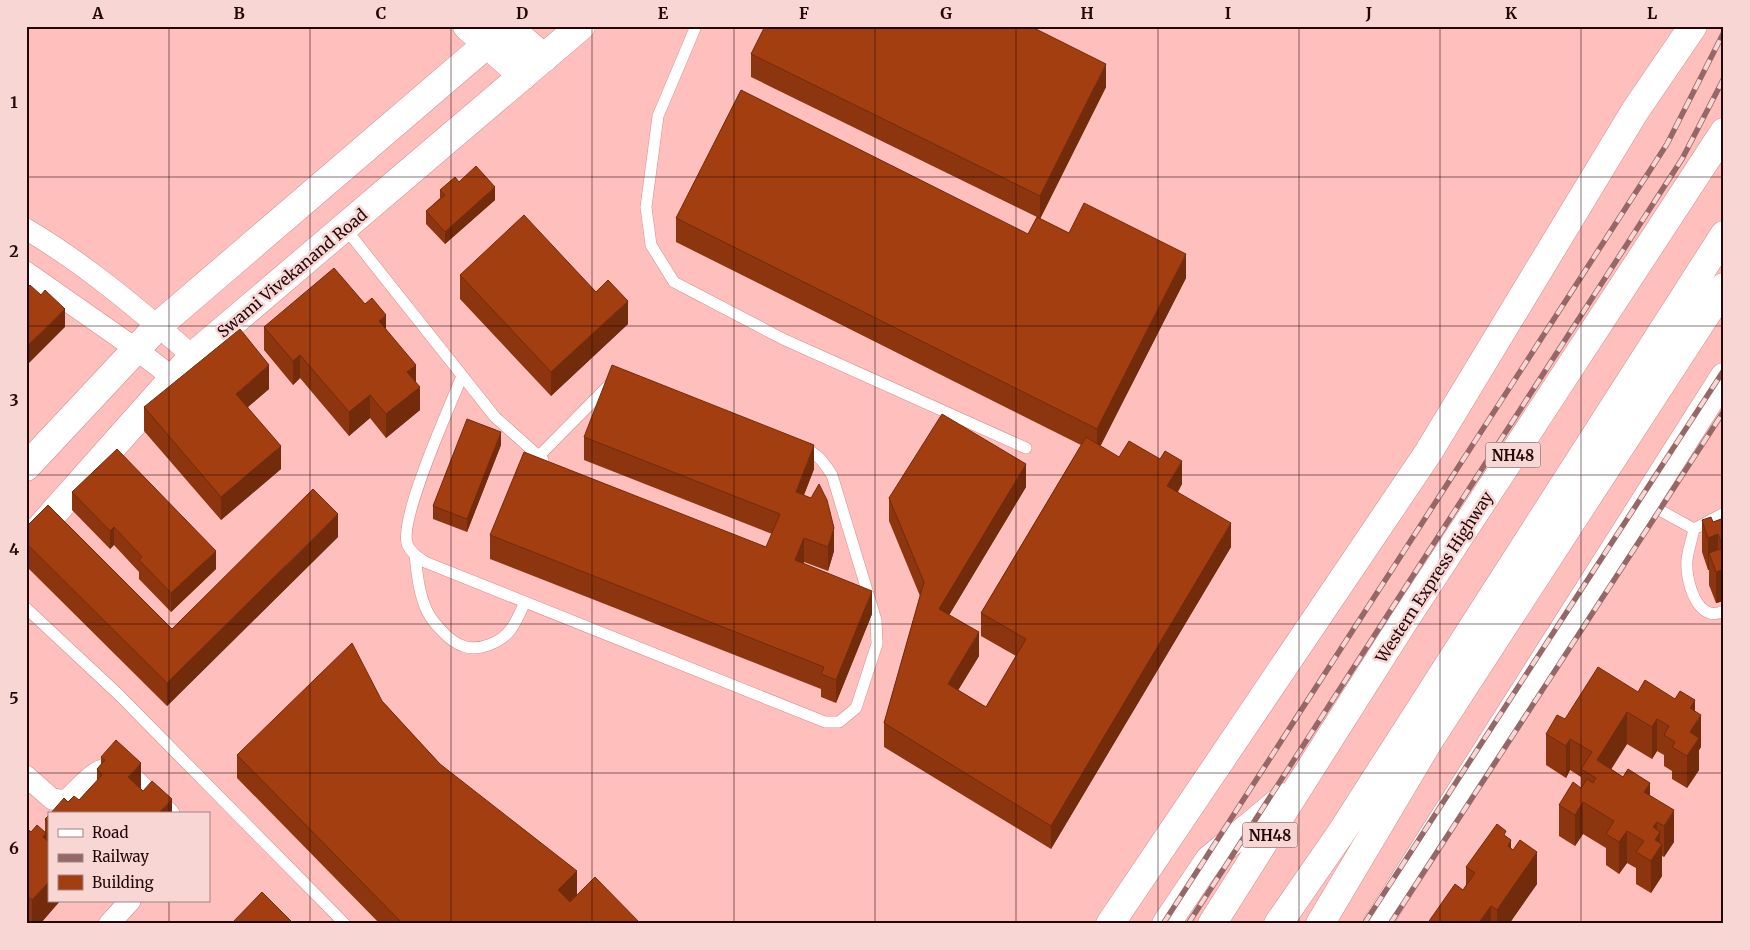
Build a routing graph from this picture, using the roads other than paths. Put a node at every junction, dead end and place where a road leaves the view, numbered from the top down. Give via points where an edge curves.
1 (467, 26) edge
2 (580, 26) edge
3 (696, 26) edge
4 (1693, 26) edge
5 (503, 31) edge
6 (544, 58) junction
7 (523, 76) junction
8 (1724, 132) edge
9 (345, 228) junction
10 (26, 229) edge
11 (1724, 235) edge
12 (26, 272) edge
13 (1724, 287) edge
14 (158, 326) junction
15 (136, 349) junction
16 (193, 356) junction
17 (462, 376) junction
18 (622, 377) edge
19 (1724, 377) edge
20 (173, 378) junction
21 (795, 444) edge
22 (1026, 448) dead end
23 (538, 457) junction
24 (26, 467) edge
25 (553, 467) edge
26 (1643, 501) junction
27 (1724, 513) edge
28 (1694, 529) junction
29 (26, 544) edge
30 (415, 555) junction
31 (855, 599) edge
32 (525, 602) junction
33 (872, 605) junction
34 (26, 608) edge
35 (1724, 611) edge
36 (26, 776) edge
37 (1306, 780) junction
38 (167, 812) edge
39 (1342, 833) junction
40 (129, 902) edge
41 (109, 924) edge
42 (345, 924) edge
43 (1110, 924) edge
44 (1166, 924) edge
45 (1212, 924) edge
46 (1278, 924) edge
47 (1310, 924) edge
48 (1320, 924) edge
49 (1377, 924) edge

1 - 5 main road
2 - 6 main road, Swami Vivekanand Road
3 - 22 lane via 658,116 646,207 651,245 674,282 783,339
4 - 43 main road via 1635,111 1428,453
5 - 6 main road
5 - 7 main road
5 - 14 main road
6 - 7 main road, Swami Vivekanand Road
7 - 9 main road, Swami Vivekanand Road
8 - 37 main road, Western Express Highway / NH48 via 1404,621
9 - 16 main road, Swami Vivekanand Road
9 - 17 lane
10 - 14 street via 114,288
11 - 39 main road
12 - 15 street
13 - 48 main road via 1430,739
14 - 15 main road
14 - 16 street
15 - 20 street
15 - 24 main road
16 - 20 main road, Swami Vivekanand Road
17 - 23 lane via 495,417
17 - 30 lane via 424,470 405,529 407,546
18 - 23 lane via 609,385
19 - 26 main road
20 - 29 main road, Swami Vivekanand Road
21 - 33 lane via 822,459 832,474
23 - 25 lane
26 - 28 lane
26 - 49 main road
27 - 28 lane
28 - 35 lane via 1687,562 1692,594 1700,608 1709,613
30 - 32 lane via 425,562
30 - 32 lane via 418,582 428,612 438,626 462,646 494,643 511,630
31 - 33 lane
32 - 33 lane via 825,722 839,722 856,708 877,644
34 - 42 lane via 118,694
36 - 38 street via 52,799 66,801 98,770 114,766 124,769
37 - 44 main road via 1209,860
37 - 45 main road, Western Express Highway / NH48
39 - 46 main road
39 - 47 main road
40 - 41 street

